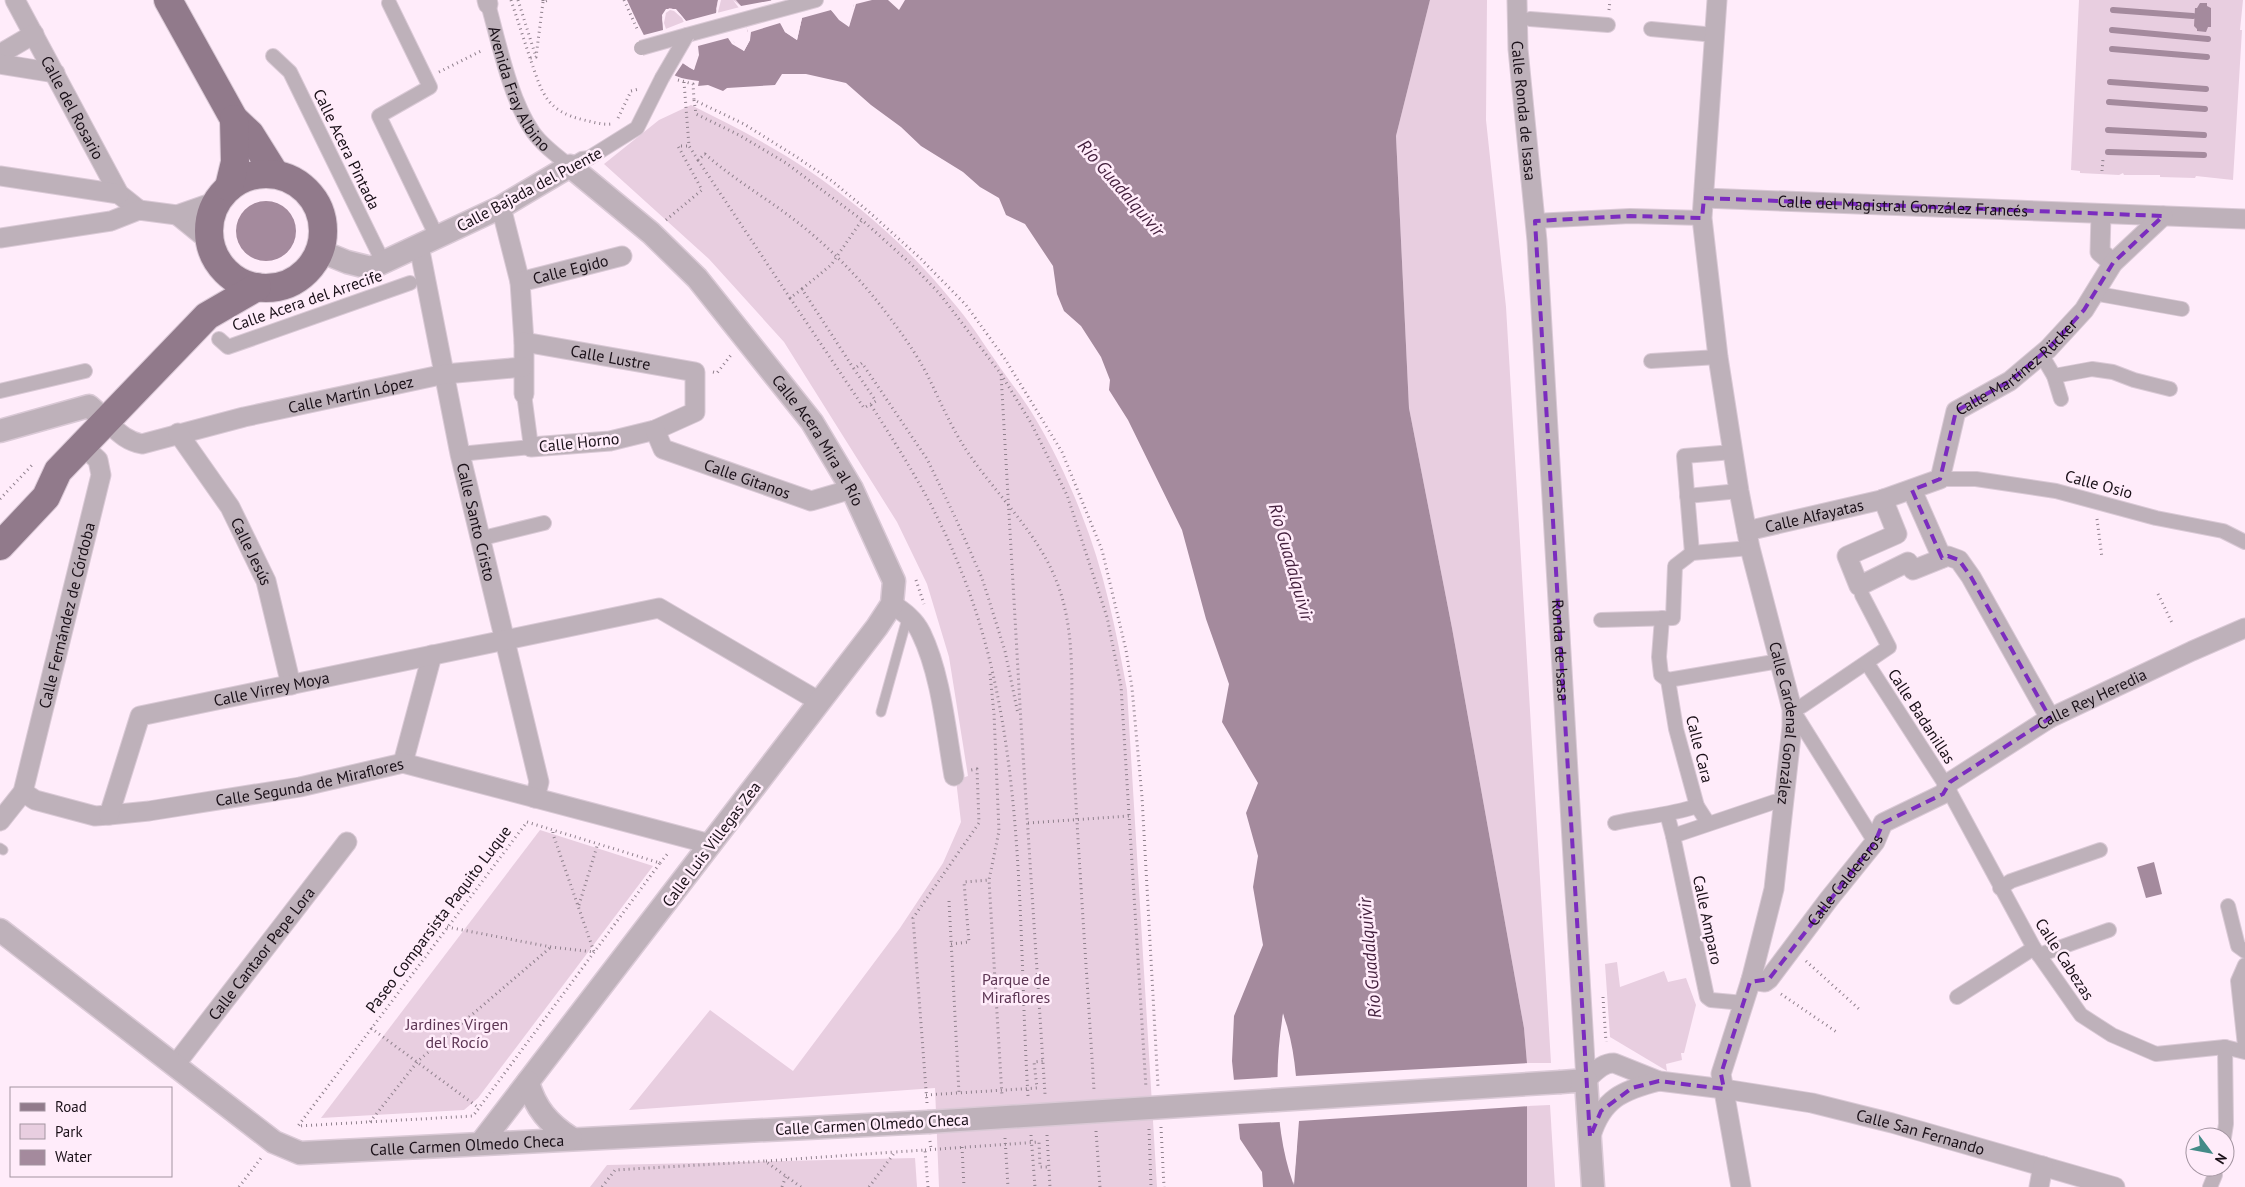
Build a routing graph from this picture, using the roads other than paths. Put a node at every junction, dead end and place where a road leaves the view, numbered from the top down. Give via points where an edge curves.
1 (15, 0) edge
2 (168, 0) edge
3 (816, 0) edge
4 (1517, 0) edge
5 (1717, 0) edge
6 (487, 2) edge
7 (389, 3) dead end
8 (1530, 19) dead end
9 (1608, 25) dead end
10 (1651, 29) dead end
11 (34, 34) junction
12 (687, 35) junction
13 (1715, 35) junction
14 (640, 42) road end
15 (0, 54) edge
16 (273, 56) dead end
17 (0, 64) edge
18 (55, 73) junction
19 (234, 119) junction
20 (570, 166) junction
21 (275, 174) junction
22 (0, 176) edge
23 (119, 194) junction
24 (223, 194) junction
25 (1704, 198) junction
26 (500, 206) junction
27 (138, 210) junction
28 (2101, 214) junction
29 (177, 215) junction
30 (2163, 216) junction
31 (1702, 218) junction
32 (2245, 219) edge
33 (1535, 221) junction
34 (0, 238) edge
35 (428, 242) junction
36 (213, 251) junction
37 (320, 251) junction
38 (622, 256) dead end
39 (383, 262) junction
40 (2113, 263) junction
41 (520, 282) junction
42 (410, 283) dead end
43 (257, 287) junction
44 (2096, 291) junction
45 (2182, 309) dead end
46 (213, 328) junction
47 (524, 342) junction
48 (2041, 354) junction
49 (1718, 358) junction
50 (1651, 361) dead end
51 (523, 367) junction
52 (85, 371) dead end
53 (445, 374) junction
54 (2060, 375) junction
55 (2170, 389) dead end
56 (0, 391) edge
57 (524, 394) joint
58 (2061, 398) dead end
59 (694, 412) joint
60 (106, 421) junction
61 (655, 430) junction
62 (0, 431) edge
63 (178, 433) junction
64 (83, 446) junction
65 (531, 447) junction
66 (1733, 452) junction
67 (460, 454) junction
68 (58, 471) junction
69 (1940, 479) junction
70 (852, 489) junction
71 (1912, 490) junction
72 (1739, 492) junction
73 (1687, 496) junction
74 (1882, 499) junction
75 (0, 518) edge
76 (544, 524) dead end
77 (479, 538) junction
78 (1748, 539) junction
79 (2245, 542) edge
80 (0, 546) edge
81 (1692, 553) junction
82 (1950, 559) junction
83 (1860, 591) junction
84 (900, 610) junction
85 (1662, 618) junction
86 (1601, 620) dead end
87 (2245, 628) edge
88 (504, 640) junction
89 (432, 655) junction
90 (1780, 662) junction
91 (1867, 663) junction
92 (1668, 680) junction
93 (291, 685) junction
94 (820, 702) junction
95 (1792, 709) junction
96 (881, 712) dead end
97 (2050, 718) junction
98 (403, 763) junction
99 (954, 776) dead end
100 (1947, 787) junction
101 (23, 792) junction
102 (535, 798) junction
103 (1783, 801) junction
104 (1697, 806) junction
105 (1667, 814) junction
106 (109, 815) junction
107 (0, 821) edge
108 (1615, 823) dead end
109 (1708, 823) junction
110 (1673, 836) junction
111 (347, 842) dead end
112 (1876, 842) junction
113 (710, 844) junction
114 (2100, 850) dead end
115 (2000, 888) junction
116 (2228, 906) dead end
117 (0, 930) edge
118 (2109, 930) dead end
119 (2037, 951) junction
120 (2245, 951) edge
121 (2245, 965) edge
122 (1758, 981) junction
123 (1957, 998) dead end
124 (1744, 1002) junction
125 (2245, 1046) edge
126 (2225, 1047) junction
127 (2245, 1052) edge
128 (175, 1065) junction
129 (1586, 1080) junction
130 (1659, 1081) junction
131 (528, 1082) junction
132 (1724, 1088) junction
133 (2226, 1127) edge
134 (1590, 1137) junction
135 (571, 1138) junction
136 (481, 1143) junction
137 (2043, 1166) junction
138 (1593, 1187) edge
139 (1741, 1187) edge
140 (2039, 1187) edge
141 (2114, 1187) edge

1 - 11 street, Calle del Rosario
2 - 19 main road
3 - 12 street
4 - 33 street, Calle Ronda de Isasa via 1518,49
5 - 13 street, Calle Cardenal González
6 - 20 street, Avenida Fray Albino via 519,109 533,133
7 - 35 street via 430,87 379,116
8 - 9 street
10 - 13 street
11 - 15 street
11 - 18 street, Calle del Rosario
12 - 14 street, bridge
12 - 20 street, Calle Bajada del Puente, bridge via 637,128
13 - 25 street, Calle Cardenal González
16 - 39 street, Calle Acera Pintada via 290,72
17 - 18 street
18 - 23 street, Calle del Rosario
19 - 21 main road via 250,134
19 - 24 main road via 235,162
20 - 26 street, Calle Bajada del Puente
20 - 70 street, Calle Acera Mira al Río via 651,233 697,278 812,422
21 - 24 main road via 243,178
21 - 37 main road via 305,188 316,202 324,235
22 - 23 street
23 - 27 street, Calle del Rosario
24 - 29 street
24 - 36 main road via 211,213 209,227
25 - 28 street, Calle del Magistral González Francés
25 - 31 street, Calle Cardenal González
26 - 35 street, Calle Bajada del Puente
26 - 41 street
27 - 29 street
27 - 34 street via 111,221
28 - 30 street, Calle del Magistral González Francés
28 - 40 street via 2100,252
29 - 36 street
30 - 32 street, Calle del Magistral González Francés
30 - 40 street, Calle Martínez Rücker
31 - 33 street via 1630,216
31 - 49 street, Calle Cardenal González
33 - 129 street, Ronda de Isasa
35 - 39 street, Calle Bajada del Puente
35 - 53 street, Calle Santo Cristo
36 - 43 main road via 227,273
36 - 46 main road
37 - 39 street, Calle Bajada del Puente via 371,268
37 - 43 main road via 310,268 294,280 276,287
38 - 41 street, Calle Egido
40 - 44 street, Calle Martínez Rücker
41 - 47 street
42 - 46 street, Calle Acera del Arrecife via 228,347
43 - 46 main road
44 - 45 street
44 - 48 street, Calle Martínez Rücker via 2084,310
46 - 60 main road
47 - 51 street
47 - 59 street, Calle Lustre via 695,372
48 - 54 street
48 - 69 street, Calle Martínez Rücker via 2010,381 1956,410
49 - 50 street
49 - 66 street, Calle Cardenal González
51 - 53 street, Calle Martín López
51 - 57 street
52 - 56 street
53 - 63 street, Calle Martín López
53 - 67 street, Calle Santo Cristo
54 - 55 street via 2092,368
54 - 58 street
57 - 65 street
59 - 61 street, Calle Horno
60 - 62 street via 90,406
60 - 63 street, Calle Martín López via 121,436 142,444
60 - 64 main road
61 - 65 street, Calle Horno via 610,441
61 - 70 street, Calle Gitanos via 663,449 811,500
63 - 93 street, Calle Jesús via 230,507 266,581
64 - 68 main road
64 - 101 street, Calle Fernández de Córdoba via 98,460 101,475
65 - 67 street, Calle Horno
66 - 72 street, Calle Cardenal González
66 - 73 street via 1684,456
67 - 77 street, Calle Santo Cristo
68 - 75 main road via 32,485
68 - 80 main road via 46,497
69 - 71 street, Calle Alfayatas
69 - 79 street, Calle Osio via 1998,482 2056,491 2156,518 2223,531
70 - 84 street, Calle Acera Mira al Río via 894,582
71 - 74 street, Calle Alfayatas
71 - 82 street
72 - 73 street
72 - 78 street, Calle Cardenal González
73 - 81 street
74 - 78 street, Calle Alfayatas
74 - 83 street via 1897,534 1846,556
76 - 77 street
77 - 88 street, Calle Santo Cristo
78 - 81 street
78 - 90 street, Calle Cardenal González
81 - 85 street via 1675,566 1673,618
82 - 83 street via 1913,570 1908,562
82 - 97 street via 1971,577
83 - 91 street via 1888,647
84 - 94 street, Calle Luis Villegas Zea
84 - 96 lane
84 - 99 street via 921,633 938,681
85 - 86 street
85 - 92 street, Calle Cara via 1661,676
87 - 97 street, Calle Rey Heredia
88 - 89 street, Calle Virrey Moya
88 - 94 street, Calle Virrey Moya via 659,608
88 - 102 street, Calle Santo Cristo via 539,782
89 - 93 street, Calle Virrey Moya
89 - 98 street
90 - 92 street
90 - 95 street, Calle Cardenal González
91 - 95 street via 1802,706
91 - 100 street, Calle Badanillas
92 - 104 street, Calle Cara via 1676,729
93 - 106 street, Calle Virrey Moya via 140,716
94 - 113 street, Calle Luis Villegas Zea
95 - 103 street, Calle Cardenal González
95 - 112 street
97 - 100 street, Calle Rey Heredia
98 - 102 street, Calle Segunda de Miraflores
98 - 106 street, Calle Segunda de Miraflores via 300,787
100 - 112 street, Calle Caldereros via 1943,794 1883,823
100 - 115 street, Calle Cabezas
101 - 106 street, Calle Segunda de Miraflores via 52,805 95,816
101 - 107 street
102 - 113 street, Calle Segunda de Miraflores
103 - 109 street
103 - 122 street, Calle Cardenal González via 1774,890
104 - 105 street
104 - 109 street, Calle Cara
105 - 108 street
105 - 110 street, Calle Amparo
109 - 110 street
110 - 124 street, Calle Amparo via 1707,997
111 - 128 street, Calle Cantaor Pepe Lora
112 - 122 street, Calle Caldereros via 1793,949
113 - 131 street, Calle Luis Villegas Zea
114 - 115 street via 2011,881
115 - 119 street, Calle Cabezas
116 - 120 street via 2238,946
117 - 128 street, Calle Carmen Olmedo Checa
118 - 119 street
119 - 123 street
119 - 126 street, Calle Cabezas via 2081,1015 2112,1035 2156,1054
121 - 125 street via 2238,980
122 - 124 street, Calle Cardenal González
124 - 132 street, Calle Cardenal González via 1721,1074
126 - 127 street, Calle Cabezas
126 - 133 street
128 - 136 street, Calle Carmen Olmedo Checa via 274,1142 291,1150 309,1153
129 - 130 street via 1601,1067 1614,1063
129 - 134 street
129 - 135 street, Calle Carmen Olmedo Checa, bridge via 928,1122
130 - 132 street, Calle San Fernando
130 - 134 street via 1619,1094 1602,1111
131 - 135 street via 532,1098 542,1113 553,1126
131 - 136 street, Calle Luis Villegas Zea
132 - 137 street, Calle San Fernando via 1812,1103
132 - 139 street, Calle Cardenal González
134 - 138 street
135 - 136 street, Calle Carmen Olmedo Checa
137 - 140 street
137 - 141 street, Calle San Fernando

